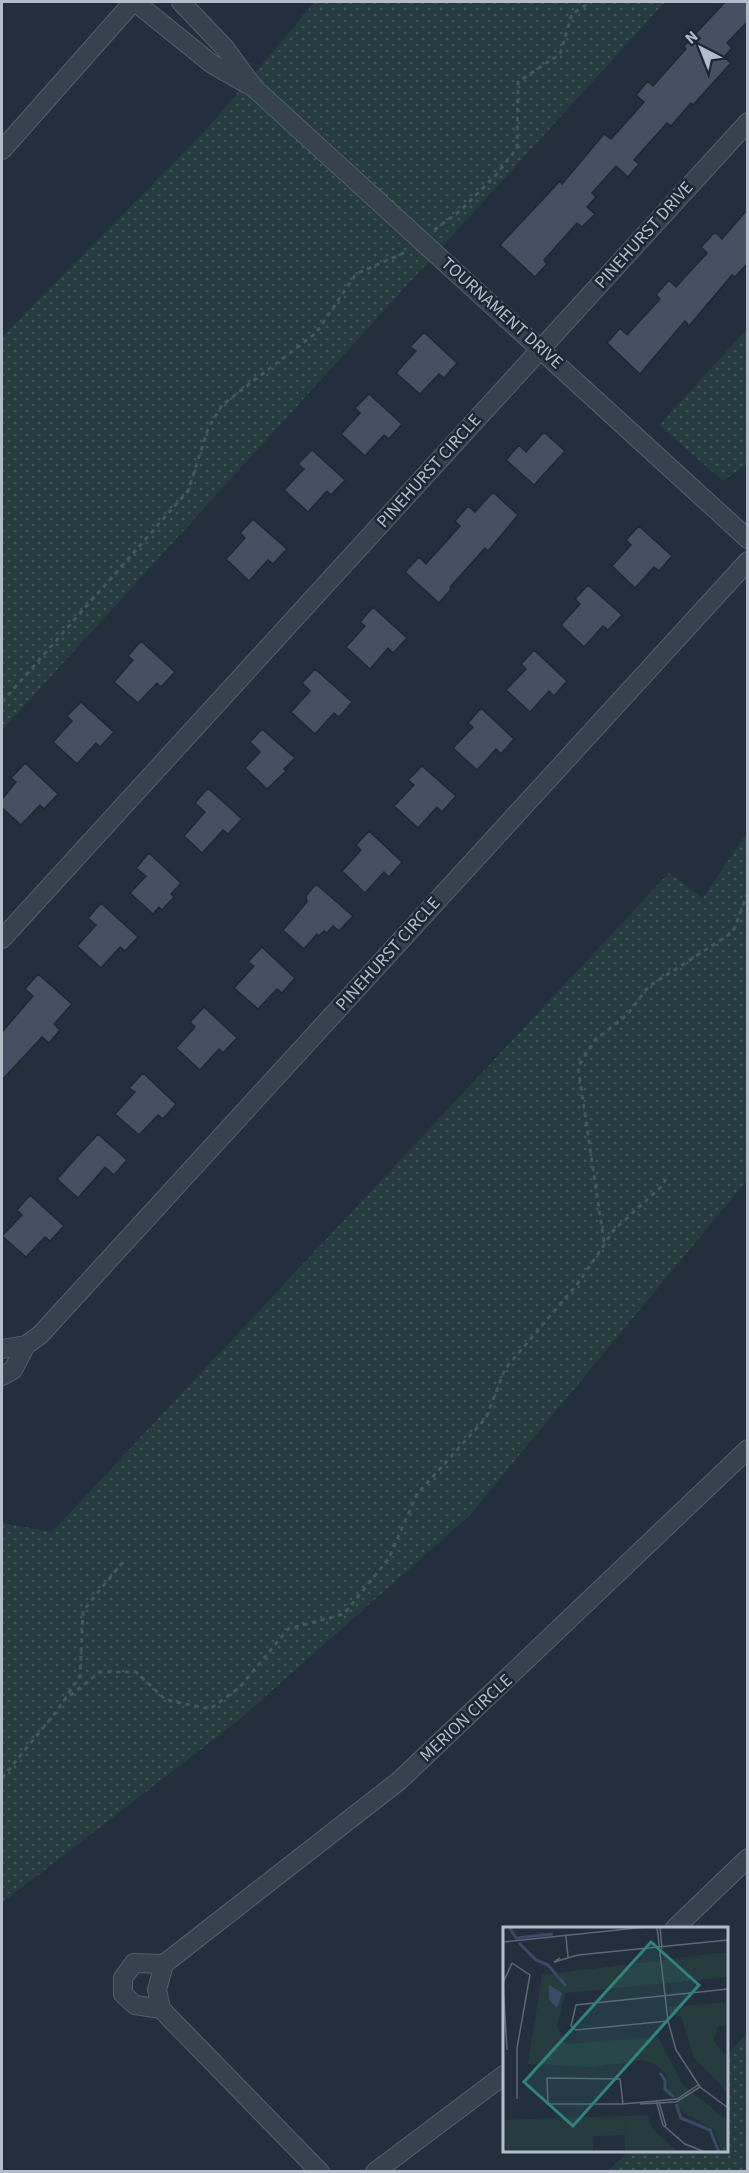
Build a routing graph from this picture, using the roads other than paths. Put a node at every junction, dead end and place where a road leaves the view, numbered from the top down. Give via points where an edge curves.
1 (134, 2) edge
2 (181, 2) edge
3 (254, 88) junction
4 (747, 122) edge
5 (2, 150) edge
6 (541, 348) junction
7 (747, 539) edge
8 (747, 561) edge
9 (2, 939) edge
10 (26, 1345) junction
11 (2, 1349) edge
12 (2, 1376) edge
13 (747, 1449) edge
14 (747, 1858) edge
15 (677, 1927) edge
16 (164, 1964) junction
17 (161, 2009) junction
18 (503, 2076) edge
19 (320, 2172) edge
20 (375, 2172) edge

1 - 3 street, TOURNAMENT DRIVE via 212,64
1 - 5 street
2 - 3 street, TOURNAMENT DRIVE via 224,47
3 - 6 street, TOURNAMENT DRIVE
4 - 6 street, PINEHURST DRIVE
6 - 7 street, TOURNAMENT DRIVE
6 - 9 street, PINEHURST CIRCLE
8 - 10 street, PINEHURST CIRCLE via 40,1335
10 - 11 street
10 - 12 street, PINEHURST CIRCLE via 13,1370
13 - 16 street, MERION CIRCLE via 400,1780
14 - 15 street
16 - 17 street via 157,1990
16 - 17 street via 134,1964 123,1978 123,1994 135,2006
17 - 19 street
18 - 20 street

